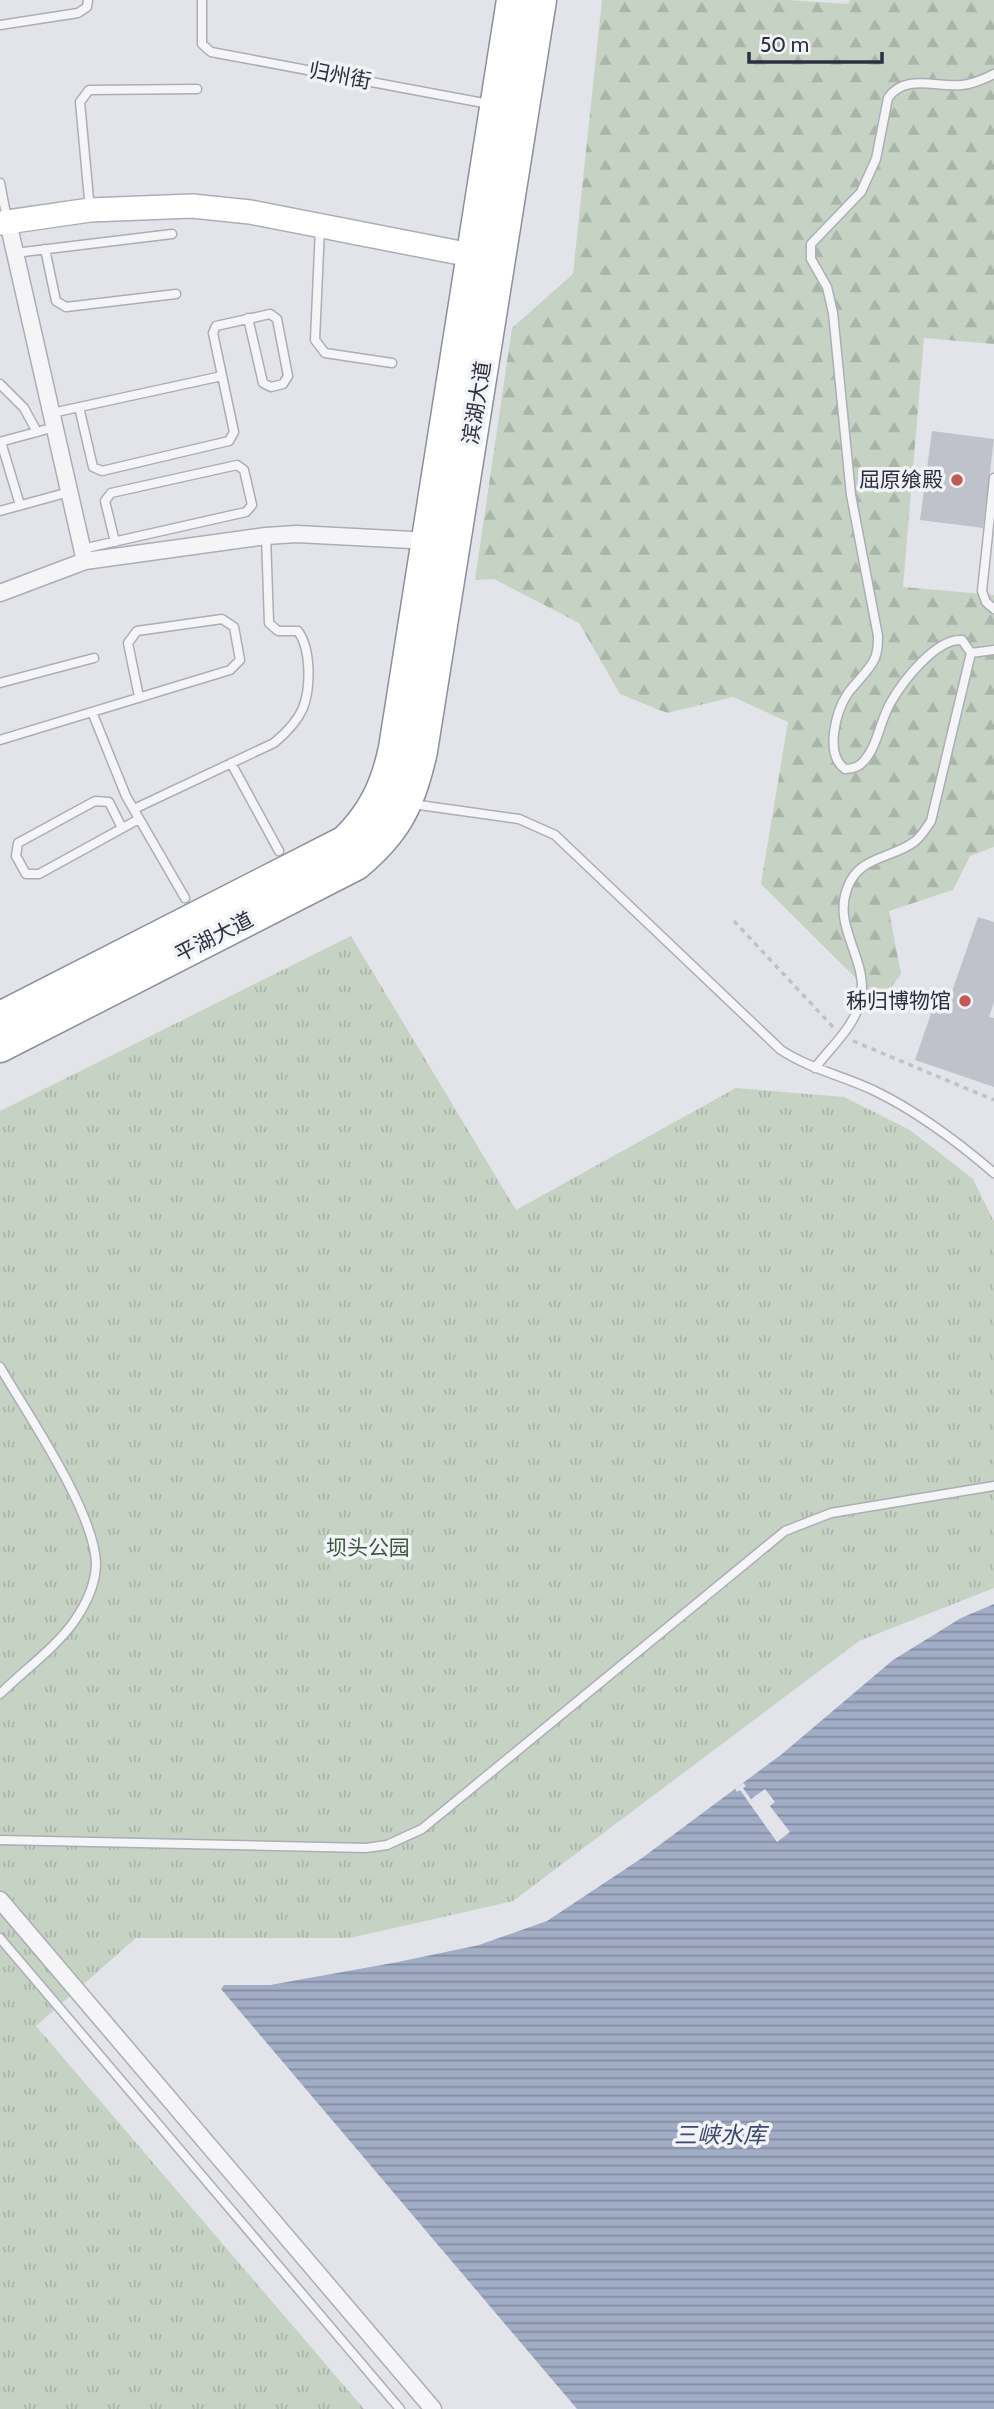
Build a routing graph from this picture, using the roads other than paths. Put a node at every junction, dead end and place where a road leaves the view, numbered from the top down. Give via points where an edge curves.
1 (88, 0) edge
2 (202, 0) edge
3 (512, 0) edge
4 (541, 0) edge
5 (0, 25) edge
6 (994, 74) edge
7 (197, 89) dead end
8 (509, 108) junction
9 (0, 183) edge
10 (90, 210) junction
11 (4, 223) edge
12 (320, 225) junction
13 (172, 234) dead end
14 (45, 249) junction
15 (15, 253) junction
16 (486, 258) junction
17 (176, 293) dead end
18 (248, 318) junction
19 (392, 363) dead end
20 (222, 376) junction
21 (0, 384) edge
22 (79, 407) junction
23 (53, 420) junction
24 (37, 432) junction
25 (0, 442) edge
26 (994, 478) edge
27 (69, 492) junction
28 (20, 505) junction
29 (0, 511) edge
30 (265, 536) junction
31 (441, 541) junction
32 (115, 542) junction
33 (84, 555) junction
34 (0, 593) edge
35 (994, 609) edge
36 (994, 650) edge
37 (971, 653) junction
38 (94, 658) dead end
39 (0, 683) edge
40 (139, 697) junction
41 (92, 712) junction
42 (0, 740) edge
43 (231, 763) junction
44 (392, 802) junction
45 (134, 809) junction
46 (139, 819) junction
47 (122, 828) junction
48 (279, 851) dead end
49 (185, 898) dead end
50 (0, 1017) edge
51 (0, 1047) edge
52 (815, 1068) junction
53 (994, 1173) edge
54 (0, 1367) edge
55 (994, 1486) edge
56 (0, 1694) edge
57 (0, 1840) edge
58 (0, 1900) edge
59 (0, 1938) edge
60 (400, 2409) edge
61 (433, 2409) edge

1 - 5 lane via 88,7 78,13
2 - 8 lane, 归州街 via 202,44 211,52
3 - 8 highway, 滨湖大道
4 - 8 highway, 滨湖大道
6 - 37 lane via 959,86 913,83 894,90 865,184 814,239 810,251 833,313 851,495 878,636 876,657 838,713 834,751 839,765 852,769 865,760 890,702 938,649 962,640
7 - 10 lane via 89,90 80,103
8 - 16 highway, 滨湖大道
9 - 11 lane
10 - 11 main road
10 - 12 main road via 192,206
11 - 15 street
12 - 16 main road
12 - 19 lane via 315,340 325,353
13 - 14 lane
14 - 15 lane
14 - 17 lane via 56,301 66,307
15 - 23 street
16 - 31 highway, 滨湖大道
18 - 18 lane via 270,314 277,319 288,376 283,384 271,387 263,383
18 - 20 lane via 216,326 213,333
20 - 22 lane
20 - 22 lane via 234,432 229,441 102,471 93,467
21 - 24 lane via 24,408
22 - 23 lane
23 - 24 lane
23 - 27 street
24 - 25 lane
25 - 28 lane
26 - 35 lane via 982,591
27 - 28 lane
27 - 33 street
28 - 29 lane
30 - 31 street
30 - 33 street
30 - 43 lane via 269,623 278,631 298,631 306,643 306,693 289,729 274,743
31 - 44 highway, 滨湖大道 via 422,751
32 - 32 lane via 246,512 251,505 244,470 237,465 111,493 105,501
32 - 33 lane
33 - 34 street
36 - 37 lane
37 - 52 lane via 931,821 914,842 856,872 847,887 845,927 863,988 854,1018
38 - 39 lane
40 - 40 lane via 230,670 240,660 234,627 222,619 137,631 128,643
40 - 41 lane
41 - 42 lane
41 - 45 lane via 106,754
43 - 45 lane
43 - 48 lane
44 - 50 highway, 平湖大道 via 345,841
44 - 51 highway, 平湖大道 via 380,845 356,864
44 - 52 lane via 498,815 555,835 766,1038
45 - 46 lane
46 - 47 lane
46 - 49 lane
47 - 47 lane via 38,874 26,874 16,856 19,843 95,801 109,802
52 - 53 lane via 898,1103
54 - 56 lane via 80,1508 92,1535 96,1566 88,1597 72,1625
55 - 57 lane via 831,1513 785,1531 406,1838 366,1848
58 - 61 street
59 - 60 lane

